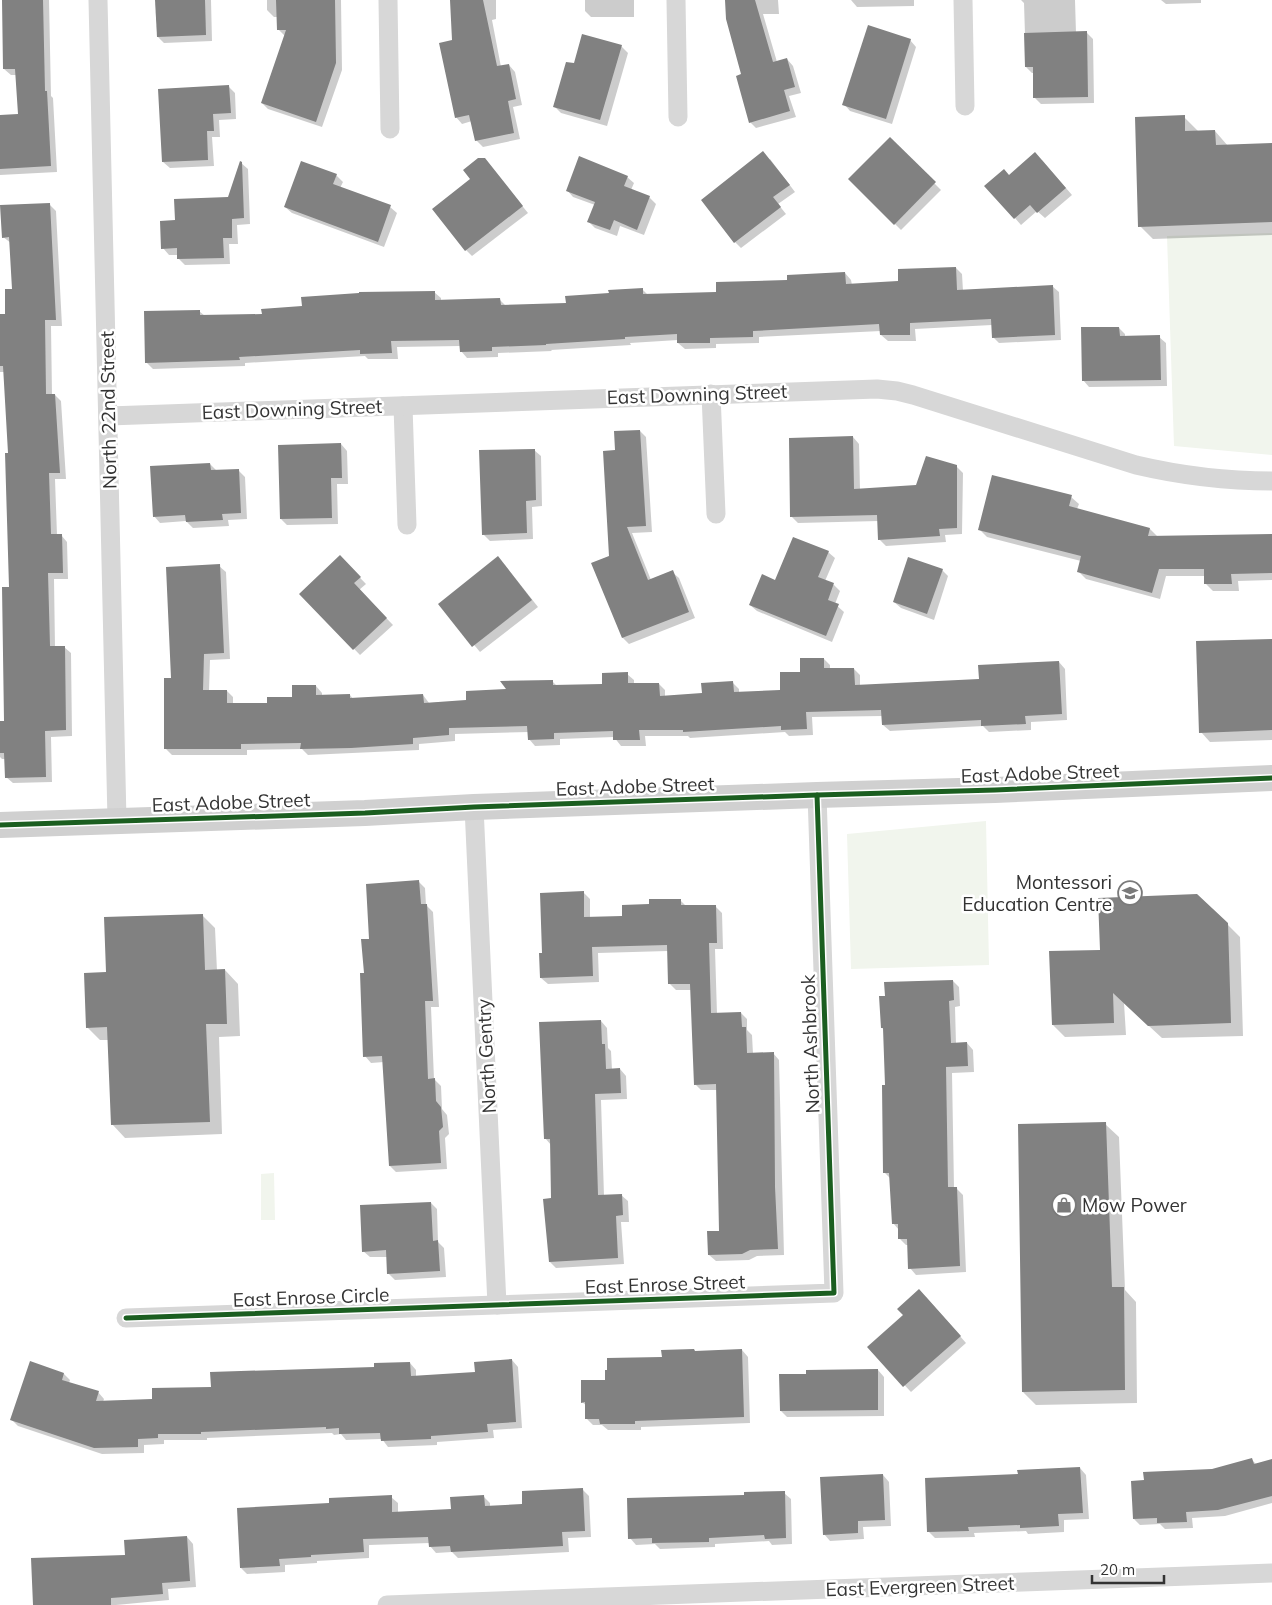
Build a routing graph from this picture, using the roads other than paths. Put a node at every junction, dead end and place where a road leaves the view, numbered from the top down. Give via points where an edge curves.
1 (98, 0) edge
2 (388, 0) edge
3 (676, 0) edge
4 (963, 0) edge
5 (965, 106) dead end
6 (678, 117) dead end
7 (390, 129) dead end
8 (711, 394) junction
9 (402, 406) junction
10 (109, 416) junction
11 (1272, 481) edge
12 (716, 514) dead end
13 (407, 525) dead end
14 (1272, 778) edge
15 (817, 795) junction
16 (474, 808) junction
17 (118, 820) junction
18 (0, 824) edge
19 (834, 1293) joint
20 (497, 1305) junction
21 (126, 1318) dead end
22 (1272, 1573) edge
23 (387, 1605) edge

1 - 10 street, North 22nd Street
2 - 7 street
3 - 6 street
4 - 5 street
8 - 9 street, East Downing Street
8 - 11 street, East Downing Street via 859,388 897,391 1164,472 1222,480
8 - 12 street
9 - 10 street, East Downing Street
9 - 13 street
10 - 17 street, North 22nd Street
14 - 15 street, East Adobe Street
15 - 16 street, East Adobe Street
15 - 19 street, North Ashbrook
16 - 17 street, East Adobe Street
16 - 20 street, North Gentry
17 - 18 street, East Adobe Street
19 - 20 street, East Enrose Street
20 - 21 street, East Enrose Circle
22 - 23 street, East Evergreen Street

